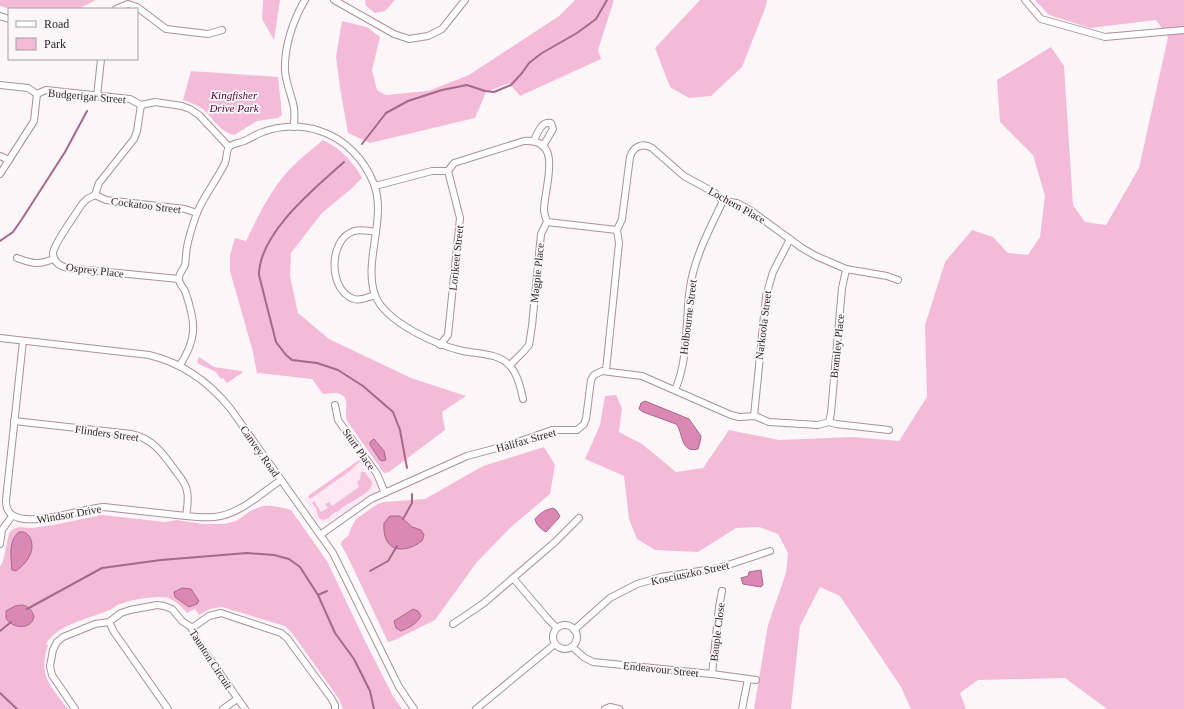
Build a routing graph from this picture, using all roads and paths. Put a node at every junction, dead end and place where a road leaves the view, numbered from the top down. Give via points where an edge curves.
1 (305, 0) edge
2 (334, 0) edge
3 (465, 0) edge
4 (1025, 0) edge
5 (118, 8) edge
6 (222, 30) dead end
7 (1184, 30) edge
8 (101, 60) edge
9 (0, 85) edge
10 (37, 94) junction
11 (97, 97) junction
12 (141, 105) junction
13 (294, 126) junction
14 (534, 140) junction
15 (229, 146) junction
16 (543, 146) junction
17 (0, 156) edge
18 (9, 160) junction
19 (448, 171) junction
20 (0, 174) edge
21 (375, 186) junction
22 (95, 195) junction
23 (723, 201) junction
24 (197, 213) junction
25 (547, 222) junction
26 (617, 230) junction
27 (376, 232) junction
28 (790, 239) junction
29 (17, 258) dead end
30 (54, 259) junction
31 (846, 270) junction
32 (179, 279) junction
33 (898, 280) dead end
34 (375, 295) junction
35 (0, 338) edge
36 (23, 340) junction
37 (440, 345) junction
38 (180, 365) junction
39 (510, 365) junction
40 (606, 371) junction
41 (675, 390) junction
42 (523, 399) dead end
43 (335, 405) dead end
44 (754, 416) junction
45 (14, 421) junction
46 (829, 422) junction
47 (889, 430) dead end
48 (281, 480) junction
49 (385, 492) junction
50 (12, 516) junction
51 (186, 516) junction
52 (579, 518) dead end
53 (320, 535) junction
54 (0, 544) edge
55 (770, 551) dead end
56 (512, 578) junction
57 (722, 591) dead end
58 (109, 622) junction
59 (453, 624) dead end
60 (192, 628) junction
61 (557, 628) junction
62 (574, 630) junction
63 (555, 644) junction
64 (572, 647) junction
65 (712, 674) junction
66 (748, 679) junction
67 (756, 680) dead end
68 (237, 699) junction
69 (75, 709) edge
70 (168, 709) edge
71 (223, 709) edge
72 (245, 709) edge
73 (335, 709) edge
74 (414, 709) edge
75 (476, 709) edge
76 (605, 709) edge
77 (618, 709) edge
78 (742, 709) edge

1 - 13 street via 292,29 285,72 294,108
2 - 3 street via 394,34 409,39 428,36 442,29
4 - 7 street via 1041,18 1105,37
5 - 6 street via 128,4 137,7 166,29 208,34
8 - 11 street
9 - 10 street, Budgerigar Street via 28,88
10 - 11 street, Budgerigar Street via 46,90
10 - 18 street via 34,121
11 - 12 street, Budgerigar Street via 130,99
12 - 15 street, Budgerigar Street via 155,102 190,109
12 - 22 street via 138,131 134,139 99,182
13 - 15 street via 267,131
13 - 21 street via 322,131 345,144 363,163
14 - 16 street
14 - 16 street via 544,124 551,123 552,132
14 - 19 street via 454,163
15 - 24 street via 226,162
16 - 25 street, Magpie Place via 550,165 544,209
17 - 18 street
18 - 20 street
19 - 21 street via 432,171
19 - 37 street, Lorikeet Street via 460,218 448,335
21 - 27 street via 378,212
22 - 24 street, Cockatoo Street via 106,200 185,209
22 - 30 street via 82,204 56,245
23 - 26 street, Lochern Place via 715,193 681,174 652,148 646,145 639,146 630,157 622,219
23 - 28 street, Lochern Place via 737,203 750,210
23 - 41 street, Holbourne Street via 704,241 693,273 681,374
24 - 32 street via 188,242 185,265
25 - 26 street
25 - 39 street, Magpie Place via 541,234 529,345
26 - 40 street, Lochern Place via 619,243
27 - 34 street via 372,264
27 - 34 street via 360,230 348,234 338,247 334,262 337,279 344,293 360,300
28 - 31 street, Lochern Place via 816,256
28 - 44 street, Narkoola Street via 773,272 766,296
29 - 30 street, Osprey Place via 34,264
30 - 32 street, Osprey Place via 60,266 67,268
31 - 33 street, Lochern Place
31 - 46 street, Bramley Place
32 - 38 street via 187,295 194,328 192,342
34 - 37 street via 388,314 400,324
35 - 36 street, Canvey Road
36 - 38 street, Canvey Road via 149,355
36 - 45 street
37 - 39 street via 498,357
38 - 48 street, Canvey Road via 201,378 220,396
39 - 42 street via 521,386
40 - 41 street via 642,376
40 - 49 street, Halifax Street via 598,372 591,380 586,419 577,430 552,430 474,454
41 - 44 street via 731,415
43 - 49 street, Sturt Place via 338,420 376,474
44 - 46 street via 769,422 818,425
45 - 50 street via 6,506
45 - 51 street, Flinders Street via 131,434 148,440 160,450 184,483 188,498
46 - 47 street
48 - 51 street via 230,514 210,518
48 - 53 street, Canvey Road
49 - 53 street, Halifax Street via 366,502
50 - 51 street, Windsor Drive via 24,520 40,520 104,507
50 - 54 street via 2,530
52 - 56 street
53 - 74 street, Canvey Road via 336,559 399,687
55 - 62 street, Kosciuszko Street via 719,568 661,577 637,584 610,598
56 - 59 street via 484,603
56 - 61 street
57 - 65 street, Bauple Close
58 - 60 street, Taunton Circuit via 126,611 160,605 172,609
58 - 69 street, Taunton Circuit via 95,624 66,636 54,647 50,663 52,675
58 - 70 street via 112,630
60 - 68 street, Taunton Circuit via 196,640
60 - 73 street via 209,616 221,613 278,631 292,644 333,702
61 - 62 street via 568,626
61 - 63 street via 553,634
62 - 64 street via 576,640
63 - 64 street via 564,649
63 - 75 street
64 - 65 street, Endeavour Street via 593,662
65 - 66 street, Endeavour Street
66 - 67 street, Endeavour Street
66 - 78 street
68 - 71 street
68 - 72 street, Taunton Circuit
76 - 77 street

